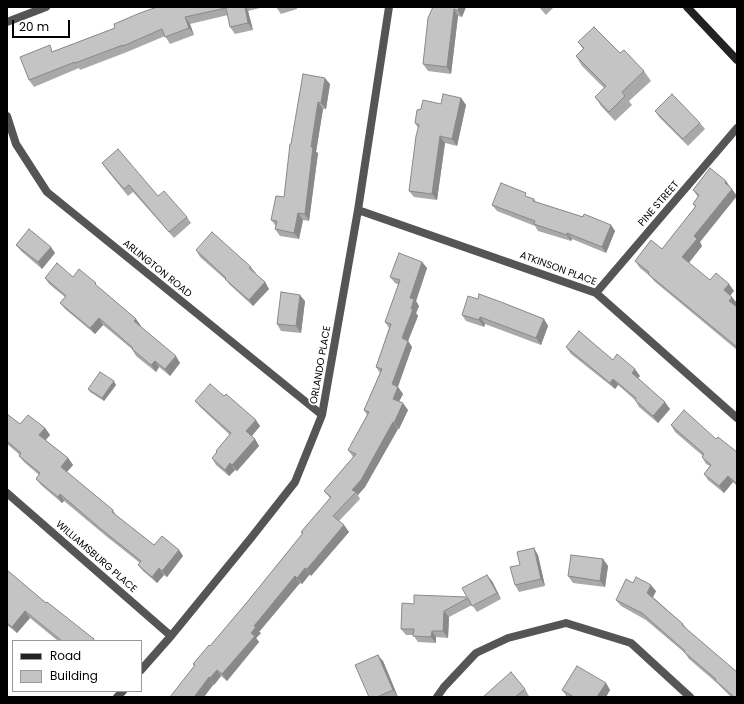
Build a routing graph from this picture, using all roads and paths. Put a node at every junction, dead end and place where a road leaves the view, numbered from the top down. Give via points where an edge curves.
1 (46, 7) edge
2 (389, 7) edge
3 (687, 7) edge
4 (7, 22) edge
5 (737, 60) edge
6 (7, 116) edge
7 (737, 128) edge
8 (358, 210) junction
9 (596, 293) junction
10 (322, 415) junction
11 (737, 418) edge
12 (7, 493) edge
13 (172, 636) junction
14 (142, 669) edge
15 (437, 697) edge
16 (690, 697) edge

1 - 4 street
2 - 8 street, ORLANDO PLACE
3 - 5 street
6 - 10 street, ARLINGTON ROAD via 16,144 47,192
7 - 9 street, PINE STREET
8 - 9 street, ATKINSON PLACE
8 - 10 street, ORLANDO PLACE
9 - 11 street, ATKINSON PLACE
10 - 13 street, ORLANDO PLACE via 295,482
12 - 13 street, WILLIAMSBURG PLACE
13 - 14 street, ORLANDO PLACE
15 - 16 street via 476,653 508,638 566,623 630,643

